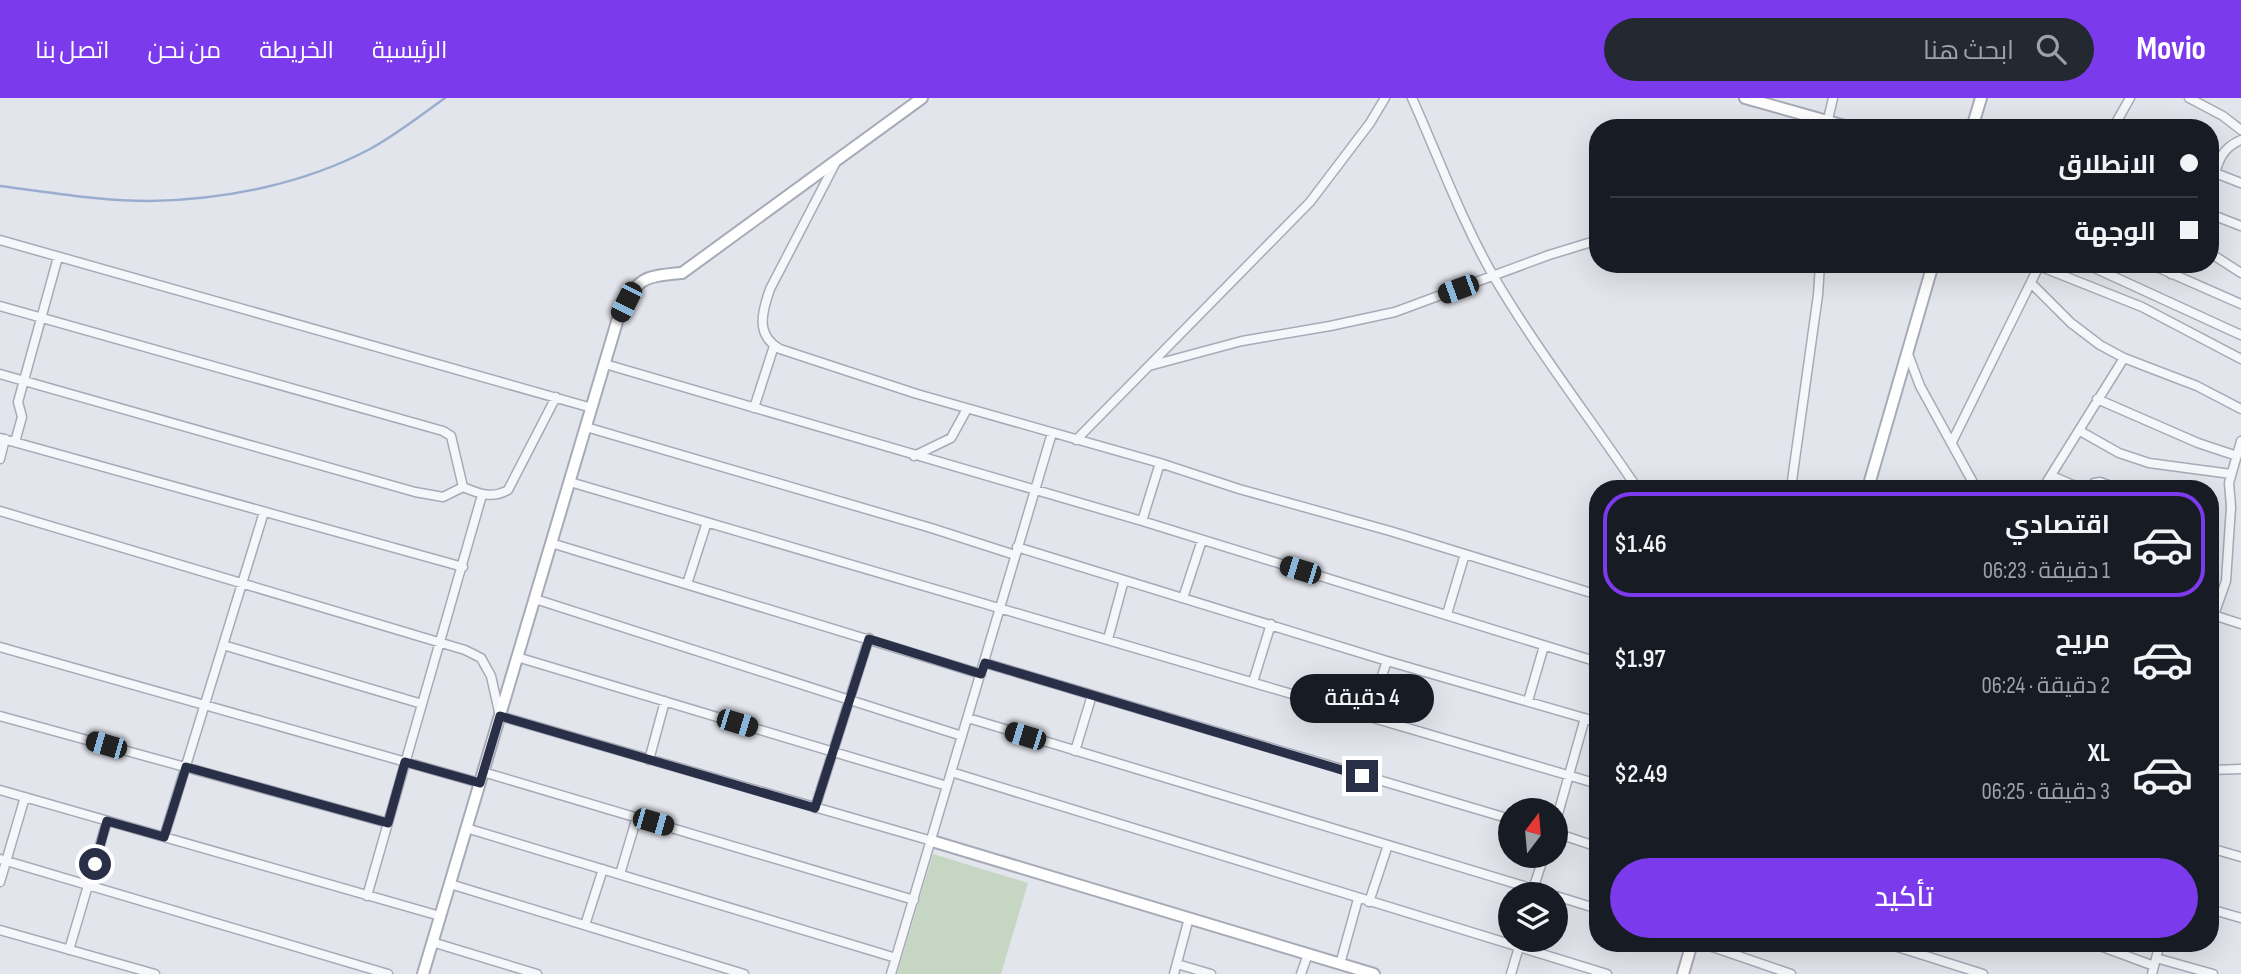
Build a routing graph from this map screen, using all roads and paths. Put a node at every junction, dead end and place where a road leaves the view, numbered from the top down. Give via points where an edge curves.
1 (922, 98) edge
2 (1385, 98) edge
3 (1412, 98) edge
4 (1745, 98) edge
5 (1833, 98) edge
6 (1980, 98) edge
7 (2130, 98) edge
8 (2189, 98) edge
9 (1809, 119) edge
10 (1828, 119) edge
11 (1974, 119) edge
12 (2120, 119) edge
13 (2241, 130) edge
14 (2241, 141) edge
15 (2219, 160) edge
16 (836, 161) junction
17 (2219, 175) edge
18 (2241, 183) edge
19 (2219, 217) edge
20 (2241, 226) edge
21 (0, 240) edge
22 (1589, 243) edge
23 (58, 257) junction
24 (2219, 259) edge
25 (1819, 273) edge
26 (1930, 273) edge
27 (2036, 273) edge
28 (2059, 273) edge
29 (2106, 273) edge
30 (2241, 273) edge
31 (2171, 274) edge
32 (1494, 276) junction
33 (2031, 283) junction
34 (2241, 304) edge
35 (0, 306) edge
36 (41, 318) junction
37 (2241, 335) edge
38 (775, 346) junction
39 (1908, 354) junction
40 (2124, 358) junction
41 (2241, 359) edge
42 (605, 365) junction
43 (1149, 366) junction
44 (0, 374) edge
45 (24, 381) junction
46 (556, 397) junction
47 (2097, 399) junction
48 (592, 408) junction
49 (754, 408) junction
50 (967, 409) junction
51 (2241, 409) edge
52 (586, 426) junction
53 (2080, 431) junction
54 (1052, 433) junction
55 (3, 438) edge
56 (1076, 440) junction
57 (2241, 441) edge
58 (15, 442) junction
59 (1952, 442) junction
60 (914, 456) junction
61 (2237, 456) junction
62 (0, 459) edge
63 (1160, 463) junction
64 (2231, 474) junction
65 (2052, 476) junction
66 (1631, 480) edge
67 (1792, 480) edge
68 (1870, 480) edge
69 (1972, 480) edge
70 (2049, 480) edge
71 (2061, 480) edge
72 (570, 482) junction
73 (463, 487) junction
74 (1033, 491) junction
75 (482, 495) junction
76 (0, 511) edge
77 (264, 512) junction
78 (1142, 521) junction
79 (707, 522) junction
80 (1202, 540) junction
81 (551, 543) junction
82 (1016, 551) junction
83 (1465, 554) junction
84 (462, 567) junction
85 (1124, 580) junction
86 (242, 583) junction
87 (687, 584) junction
88 (1589, 592) edge
89 (1183, 598) junction
90 (2219, 598) edge
91 (535, 599) junction
92 (1000, 608) junction
93 (1447, 614) junction
94 (2219, 617) edge
95 (1270, 624) junction
96 (2241, 624) edge
97 (869, 639) junction
98 (1108, 639) junction
99 (440, 642) junction
100 (223, 645) junction
101 (1545, 646) junction
102 (0, 647) edge
103 (517, 657) junction
104 (1589, 659) edge
105 (1387, 661) junction
106 (985, 663) junction
107 (981, 674) junction
108 (1253, 682) junction
109 (1091, 695) junction
110 (665, 701) junction
111 (849, 701) junction
112 (1528, 701) junction
113 (422, 704) junction
114 (205, 705) junction
115 (0, 716) edge
116 (500, 716) junction
117 (1368, 717) junction
118 (968, 718) junction
119 (1585, 718) junction
120 (1589, 719) edge
121 (962, 736) junction
122 (1075, 751) junction
123 (833, 752) junction
124 (649, 760) junction
125 (405, 762) junction
126 (186, 767) junction
127 (2240, 768) edge
128 (2219, 769) edge
129 (951, 772) junction
130 (1570, 775) junction
131 (481, 778) junction
132 (1589, 781) edge
133 (947, 786) junction
134 (0, 790) edge
135 (25, 797) junction
136 (1563, 798) edge
137 (815, 808) junction
138 (1498, 815) edge
139 (637, 817) junction
140 (107, 821) junction
141 (388, 823) junction
142 (467, 828) junction
143 (164, 837) junction
144 (1568, 837) edge
145 (932, 841) junction
146 (1589, 844) edge
147 (1388, 845) junction
148 (2219, 851) edge
149 (2241, 857) edge
150 (3, 860) edge
151 (603, 869) junction
152 (620, 874) junction
153 (0, 882) edge
154 (1510, 882) edge
155 (450, 884) junction
156 (88, 885) junction
157 (368, 896) junction
158 (1358, 899) junction
159 (914, 900) junction
160 (1568, 900) edge
161 (1369, 902) junction
162 (1589, 906) edge
163 (2219, 912) edge
164 (440, 916) junction
165 (1189, 918) junction
166 (2241, 918) edge
167 (585, 925) junction
168 (0, 930) edge
169 (1498, 941) edge
170 (432, 942) junction
171 (69, 950) junction
172 (1518, 952) edge
173 (1535, 952) edge
174 (1689, 952) edge
175 (1727, 952) edge
176 (1924, 952) edge
177 (2116, 952) edge
178 (1308, 954) junction
179 (896, 958) junction
180 (352, 963) junction
181 (1177, 964) junction
182 (1340, 964) junction
183 (2154, 966) edge
184 (127, 970) edge
185 (155, 974) edge
186 (348, 974) edge
187 (388, 974) edge
188 (423, 974) edge
189 (537, 974) edge
190 (744, 974) edge
191 (891, 974) edge
192 (1174, 974) edge
193 (1211, 974) edge
194 (1301, 974) edge
195 (1374, 974) edge
196 (1511, 974) edge
197 (1607, 974) edge
198 (1683, 974) edge
199 (1791, 974) edge
200 (1983, 974) edge
201 (2213, 974) edge

1 - 16 street
2 - 43 street via 1310,202
3 - 32 street via 1456,203
4 - 9 street
5 - 10 street
6 - 11 street
7 - 12 street
8 - 13 street
14 - 15 street via 2225,150
16 - 38 street via 762,311 762,324
16 - 42 street via 682,273 649,276 633,288 619,315
17 - 18 street
19 - 20 street
21 - 23 street
22 - 32 street
23 - 36 street
23 - 46 street
24 - 30 street
25 - 67 street
26 - 39 street
27 - 33 street
28 - 41 street via 2142,307
29 - 37 street
31 - 34 street
32 - 43 street via 1395,312 1242,341
32 - 66 street
33 - 40 street via 2078,329
33 - 59 street
35 - 36 street
36 - 45 street
36 - 73 street via 443,431 451,436
38 - 49 street
38 - 50 street
39 - 59 street via 1920,386
39 - 68 street
40 - 47 street
40 - 51 street
42 - 48 street
42 - 49 street
43 - 56 street
44 - 45 street
45 - 58 street
45 - 73 street via 415,492 443,497
46 - 48 street
46 - 75 street via 508,490 497,496
47 - 53 street
47 - 61 street
48 - 52 street
49 - 60 street
50 - 54 street
50 - 60 street via 951,438
52 - 72 street
52 - 82 street
53 - 64 street via 2119,453 2149,463
53 - 65 street
54 - 56 street
54 - 74 street
55 - 58 street
55 - 62 street
56 - 63 street
57 - 61 street
58 - 77 street
59 - 69 street
60 - 74 street
61 - 64 street
63 - 78 street
63 - 83 street
64 - 90 street via 2226,581
65 - 70 street
65 - 71 street
72 - 79 street
72 - 81 street
73 - 75 street
74 - 78 street
74 - 82 street
75 - 84 street
76 - 86 street
77 - 84 street
77 - 86 street
78 - 80 street
79 - 87 street
79 - 92 street
80 - 89 street
80 - 93 street
81 - 87 street
81 - 91 street
82 - 85 street
82 - 92 street
83 - 88 street
83 - 93 street
84 - 99 street
85 - 89 street
85 - 98 street
86 - 99 street
86 - 100 street
87 - 97 street
89 - 95 street
91 - 103 street
91 - 111 street
92 - 98 street
92 - 106 street
93 - 101 street
94 - 96 street
95 - 105 street
95 - 108 street
97 - 107 street
97 - 111 street
98 - 108 street
99 - 113 street
99 - 116 street via 481,658 491,676
100 - 113 street
100 - 114 street
101 - 104 street
101 - 112 street
102 - 114 street
103 - 110 street
103 - 116 street
105 - 112 street
105 - 117 street
106 - 107 street
106 - 109 street
107 - 118 street
108 - 117 street
109 - 122 street
109 - 138 street
110 - 123 street
110 - 124 street
111 - 121 street
111 - 123 street
112 - 119 street
113 - 125 street
114 - 125 street
114 - 126 street
115 - 126 street
116 - 124 street
116 - 131 street
117 - 130 street
118 - 121 street
118 - 122 street
119 - 120 street
119 - 130 street
121 - 129 street
122 - 147 street
123 - 133 street
123 - 137 street
124 - 137 street
125 - 131 street
125 - 141 street
126 - 141 street
126 - 143 street
127 - 128 street
129 - 133 street
129 - 158 street
130 - 132 street
130 - 136 street
131 - 139 street
131 - 142 street
133 - 145 street
134 - 135 street
135 - 140 street
135 - 150 street
137 - 145 street
139 - 152 street
139 - 159 street
140 - 143 street
140 - 156 street
141 - 157 street
142 - 151 street
142 - 155 street
143 - 157 street
144 - 146 street
145 - 159 street
145 - 165 street
147 - 154 street
147 - 161 street
148 - 149 street
150 - 153 street
150 - 156 street
151 - 152 street
151 - 167 street
152 - 179 street
155 - 164 street
155 - 167 street
156 - 171 street
156 - 180 street
157 - 164 street
158 - 161 street
158 - 182 street
159 - 179 street
160 - 162 street
161 - 169 street
163 - 166 street
164 - 170 street
165 - 178 street
165 - 181 street
167 - 190 street
168 - 171 street
170 - 188 street
170 - 189 street
171 - 184 street
172 - 196 street
173 - 197 street
174 - 198 street
175 - 199 street
176 - 200 street
177 - 183 street
178 - 182 street
178 - 194 street
179 - 191 street
180 - 186 street
180 - 187 street
181 - 192 street
181 - 193 street
182 - 195 street
183 - 201 street
184 - 185 street

